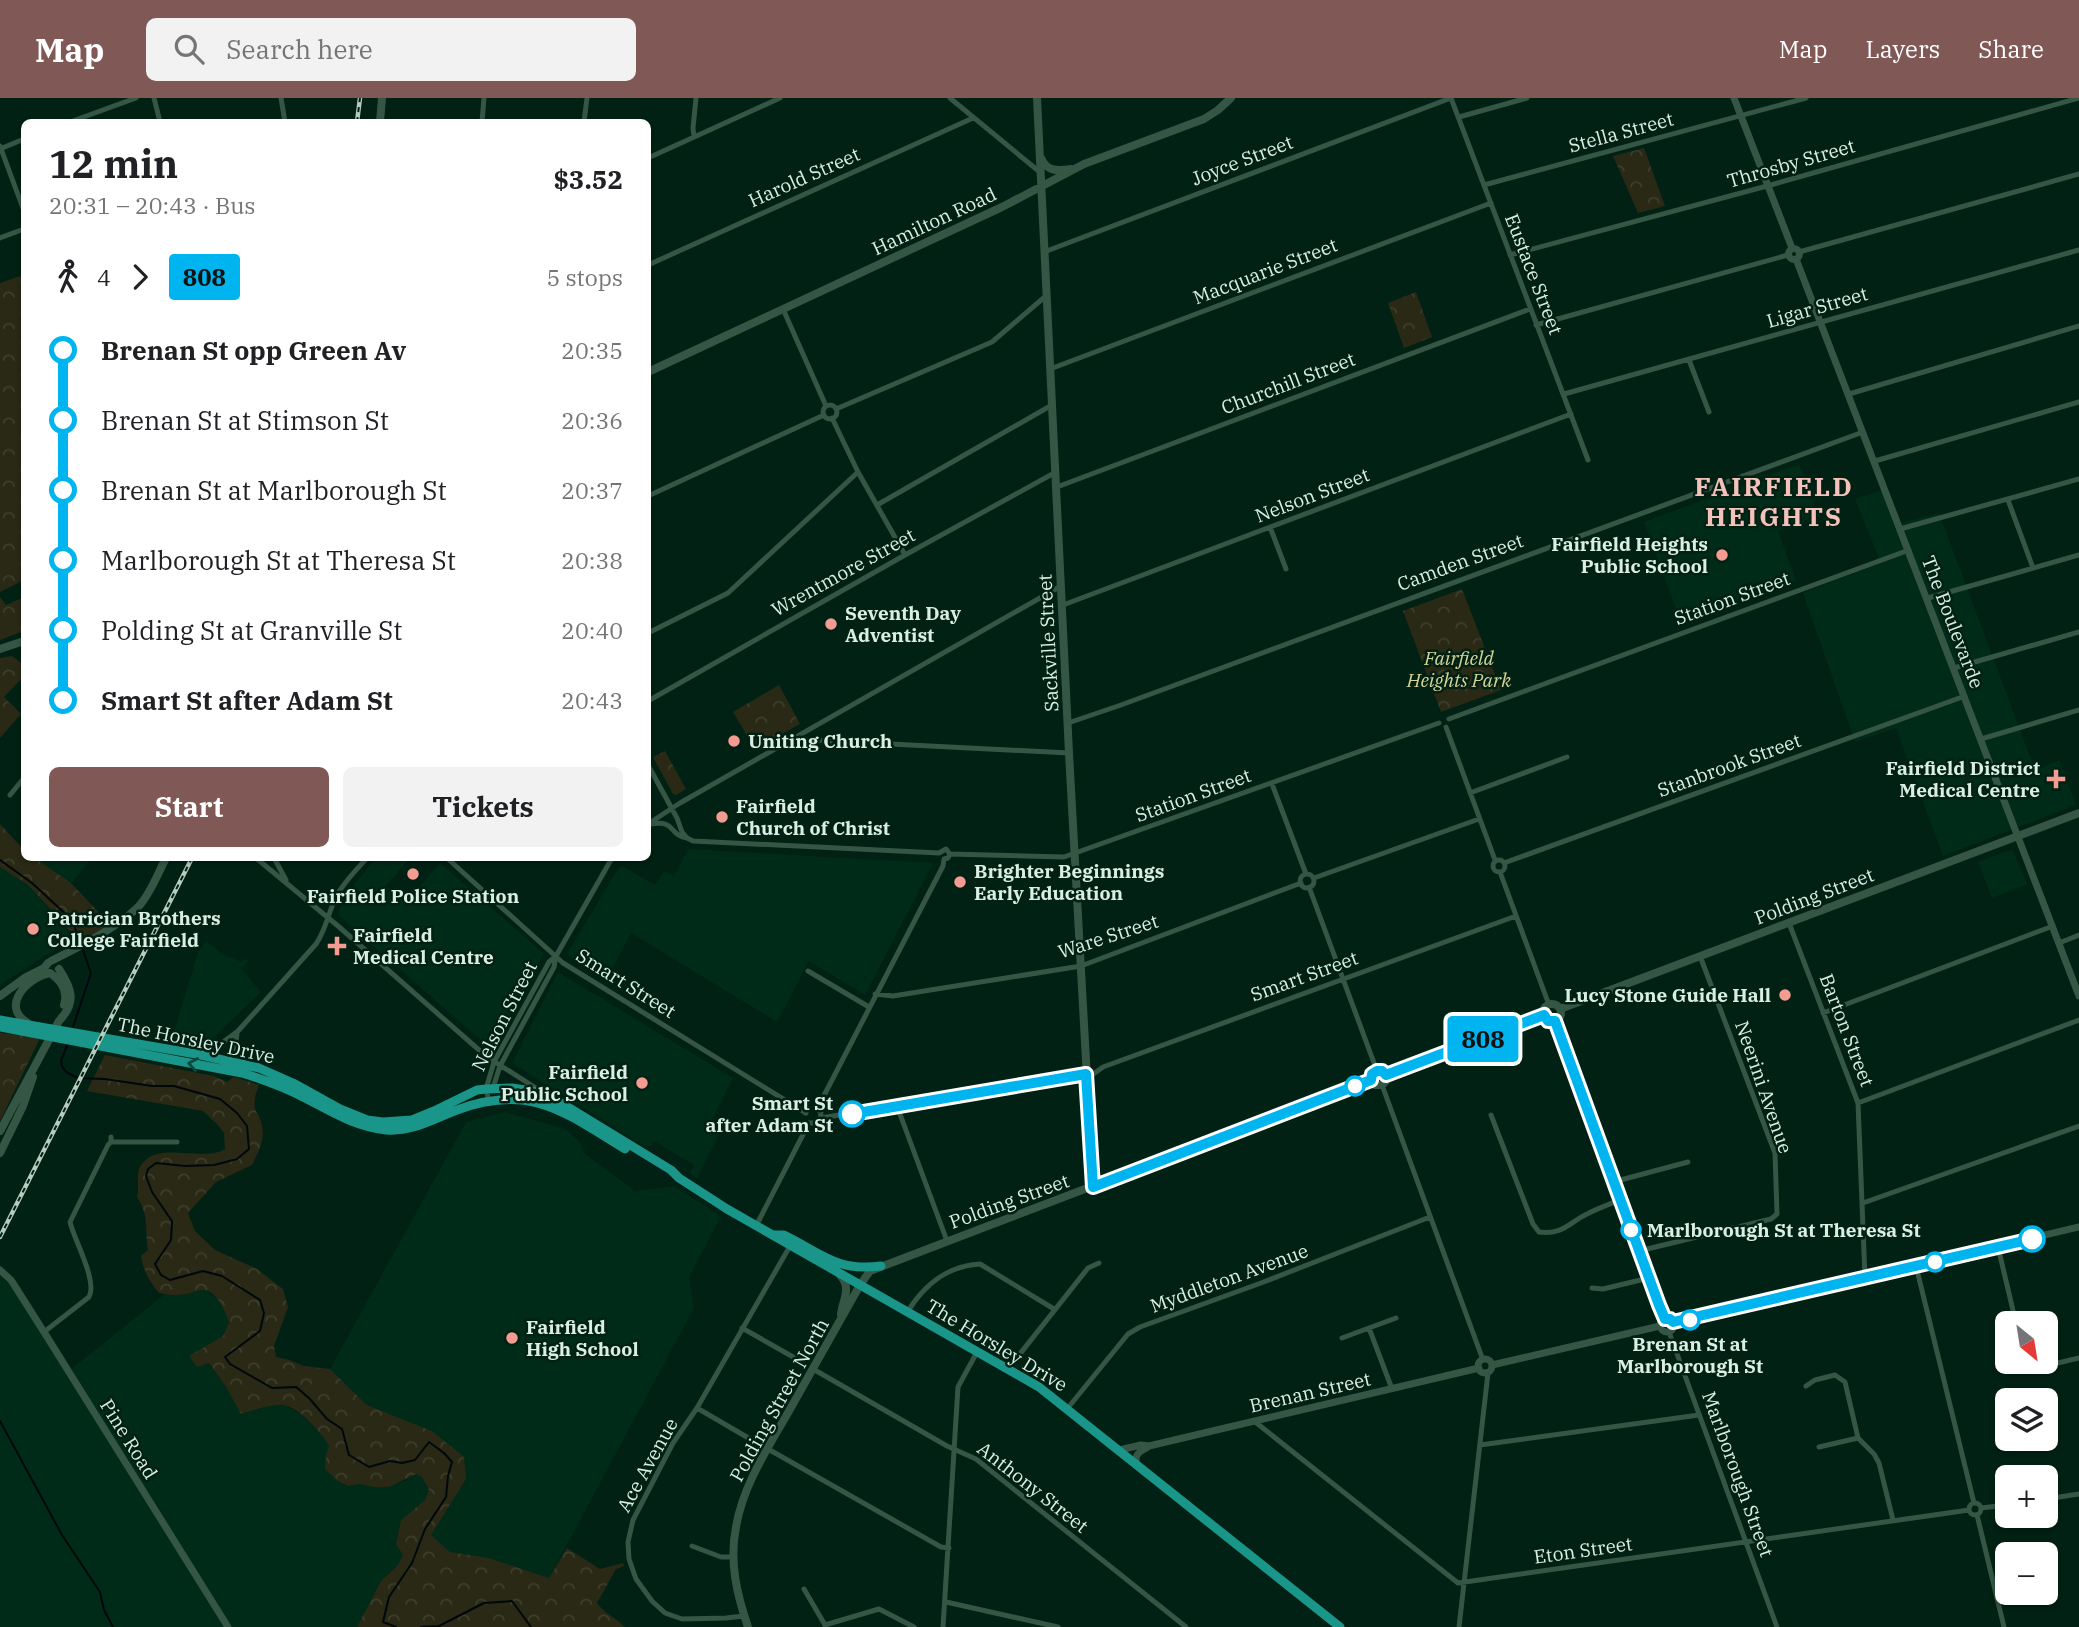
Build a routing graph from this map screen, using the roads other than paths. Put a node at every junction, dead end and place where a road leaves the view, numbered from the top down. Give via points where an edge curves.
1 (133, 98) edge
2 (154, 98) edge
3 (281, 98) edge
4 (382, 98) edge
5 (484, 98) edge
6 (587, 98) edge
7 (696, 98) edge
8 (780, 98) edge
9 (950, 98) edge
10 (1037, 98) edge
11 (1231, 98) edge
12 (1451, 98) edge
13 (1527, 98) edge
14 (1734, 98) edge
15 (1806, 98) edge
16 (2079, 98) edge
17 (1741, 116) junction
18 (1459, 117) junction
19 (973, 118) junction
20 (78, 119) edge
21 (159, 119) edge
22 (284, 119) edge
23 (380, 119) edge
24 (482, 119) edge
25 (584, 119) edge
26 (694, 137) junction
27 (21, 140) edge
28 (0, 148) edge
29 (651, 157) edge
30 (1040, 157) junction
31 (1084, 164) junction
32 (1041, 173) junction
33 (2079, 174) edge
34 (1484, 185) junction
35 (1767, 186) junction
36 (1041, 187) junction
37 (21, 203) edge
38 (1491, 203) junction
39 (21, 230) edge
40 (0, 238) edge
41 (2079, 250) edge
42 (1044, 252) junction
43 (1794, 254) junction
44 (1510, 255) junction
45 (651, 264) edge
46 (1047, 295) junction
47 (783, 309) junction
48 (1530, 309) junction
49 (1821, 322) junction
50 (1536, 325) junction
51 (2079, 326) edge
52 (1689, 360) junction
53 (1050, 369) junction
54 (651, 371) edge
55 (1564, 394) junction
56 (1849, 394) junction
57 (2079, 402) edge
58 (1052, 405) junction
59 (826, 406) junction
60 (836, 409) junction
61 (1709, 412) dead end
62 (1571, 414) junction
63 (824, 415) junction
64 (832, 418) junction
65 (1863, 432) junction
66 (1588, 460) dead end
67 (1874, 461) junction
68 (858, 472) junction
69 (1056, 472) junction
70 (2079, 479) edge
71 (1057, 487) junction
72 (651, 495) edge
73 (2008, 500) junction
74 (877, 505) junction
75 (1270, 527) junction
76 (1900, 529) junction
77 (1909, 550) junction
78 (905, 555) junction
79 (2079, 555) edge
80 (2033, 568) junction
81 (1286, 569) dead end
82 (1061, 586) junction
83 (1928, 598) junction
84 (1063, 605) junction
85 (651, 632) edge
86 (2079, 632) edge
87 (21, 642) edge
88 (0, 649) edge
89 (1954, 668) junction
90 (1965, 696) junction
91 (651, 699) edge
92 (2079, 710) edge
93 (1449, 719) junction
94 (1068, 723) junction
95 (1439, 723) junction
96 (1446, 727) junction
97 (793, 739) junction
98 (1981, 739) junction
99 (1069, 753) junction
100 (1567, 757) dead end
101 (651, 770) edge
102 (21, 782) edge
103 (1272, 784) junction
104 (1470, 793) junction
105 (10, 795) dead end
106 (672, 809) junction
107 (2079, 813) edge
108 (1479, 819) junction
109 (651, 822) edge
110 (651, 824) edge
111 (2019, 836) junction
112 (687, 838) junction
113 (939, 853) junction
114 (950, 854) junction
115 (1076, 854) junction
116 (944, 859) junction
117 (1495, 860) junction
118 (164, 861) edge
119 (260, 861) edge
120 (276, 861) edge
121 (364, 861) edge
122 (450, 861) edge
123 (610, 861) edge
124 (1504, 863) junction
125 (1500, 872) junction
126 (1306, 874) junction
127 (1314, 878) junction
128 (288, 883) junction
129 (1301, 883) junction
130 (1308, 887) junction
131 (1516, 916) junction
132 (328, 918) junction
133 (1789, 923) junction
134 (2053, 926) junction
135 (2079, 935) edge
136 (2059, 943) junction
137 (73, 951) junction
138 (556, 956) junction
139 (1700, 956) junction
140 (50, 962) junction
141 (1081, 966) junction
142 (55, 971) junction
143 (808, 971) dead end
144 (1343, 979) junction
145 (26, 985) junction
146 (875, 994) junction
147 (0, 996) edge
148 (2079, 996) edge
149 (1549, 1005) junction
150 (869, 1007) junction
151 (1560, 1009) junction
152 (62, 1010) junction
153 (1824, 1013) junction
154 (1544, 1015) junction
155 (0, 1020) edge
156 (2079, 1020) edge
157 (59, 1021) junction
158 (1555, 1021) junction
159 (3, 1028) edge
160 (238, 1031) junction
161 (41, 1032) junction
162 (120, 1046) junction
163 (196, 1054) junction
164 (1085, 1054) junction
165 (39, 1061) junction
166 (244, 1064) junction
167 (497, 1064) junction
168 (1103, 1067) junction
169 (1377, 1071) junction
170 (1086, 1074) junction
171 (1386, 1075) junction
172 (1371, 1080) junction
173 (1382, 1085) junction
174 (489, 1088) junction
175 (1087, 1088) junction
176 (545, 1093) junction
177 (489, 1101) junction
178 (1858, 1103) junction
179 (897, 1106) junction
180 (817, 1108) junction
181 (806, 1113) junction
182 (1491, 1115) dead end
183 (821, 1118) junction
184 (810, 1123) junction
185 (2079, 1126) edge
186 (0, 1131) edge
187 (177, 1142) dead end
188 (0, 1153) edge
189 (1688, 1162) dead end
190 (678, 1178) junction
191 (1614, 1182) junction
192 (1093, 1187) junction
193 (1620, 1200) junction
194 (1863, 1203) junction
195 (1430, 1217) junction
196 (756, 1226) junction
197 (2078, 1230) edge
198 (773, 1235) junction
199 (947, 1241) junction
200 (790, 1246) junction
201 (1998, 1247) junction
202 (1639, 1251) junction
203 (1099, 1263) dead end
204 (881, 1266) junction
205 (1916, 1266) junction
206 (0, 1270) edge
207 (839, 1273) junction
208 (1649, 1278) junction
209 (1865, 1278) junction
210 (860, 1285) junction
211 (1592, 1288) dead end
212 (1054, 1309) junction
213 (908, 1311) junction
214 (2013, 1311) edge
215 (1396, 1318) dead end
216 (840, 1321) junction
217 (1662, 1322) junction
218 (1673, 1322) junction
219 (742, 1328) junction
220 (1369, 1328) junction
221 (44, 1332) junction
222 (1668, 1332) junction
223 (1342, 1338) dead end
224 (977, 1351) junction
225 (2079, 1358) edge
226 (802, 1362) dead end
227 (2058, 1362) edge
228 (1481, 1364) junction
229 (1008, 1368) junction
230 (813, 1369) junction
231 (1490, 1369) junction
232 (1806, 1386) dead end
233 (1392, 1389) junction
234 (697, 1408) junction
235 (1067, 1409) junction
236 (1699, 1415) junction
237 (1254, 1421) junction
238 (1858, 1438) junction
239 (757, 1443) dead end
240 (1480, 1445) junction
241 (1149, 1446) junction
242 (1819, 1447) dead end
243 (955, 1448) junction
244 (768, 1449) junction
245 (1119, 1450) junction
246 (1137, 1464) junction
247 (2079, 1494) edge
248 (2058, 1497) edge
249 (1974, 1503) junction
250 (1995, 1506) edge
251 (1981, 1508) junction
252 (1969, 1510) junction
253 (1977, 1515) junction
254 (1893, 1521) junction
255 (1746, 1542) junction
256 (692, 1546) dead end
257 (949, 1548) junction
258 (734, 1557) junction
259 (1464, 1583) junction
260 (804, 1588) dead end
261 (946, 1602) junction
262 (744, 1616) junction
263 (228, 1627) edge
264 (748, 1627) edge
265 (914, 1627) edge
266 (943, 1627) edge
267 (1058, 1627) edge
268 (1186, 1627) edge
269 (1340, 1627) edge
270 (1459, 1627) edge
271 (1777, 1627) edge
272 (2004, 1627) edge

1 - 20 street
2 - 21 street
3 - 22 street
4 - 23 main road
5 - 24 street
6 - 25 street
7 - 26 street
8 - 26 street
9 - 19 street
10 - 30 main road, Sackville Street
11 - 31 main road, Hamilton Road via 1204,119
12 - 18 street, Eustace Street
12 - 42 street, Joyce Street
13 - 18 street
14 - 17 street, The Boulevarde
15 - 17 street, Stella Street
16 - 35 street, Throsby Street
17 - 34 street, Stella Street
17 - 35 street, The Boulevarde
18 - 34 street, Eustace Street
19 - 32 street
19 - 45 street, Harold Street
26 - 29 street
27 - 28 street
28 - 37 street
30 - 31 main road via 1053,170
30 - 32 main road, Sackville Street
31 - 36 main road, Hamilton Road
32 - 36 main road, Sackville Street
33 - 43 street
34 - 38 street, Eustace Street
35 - 43 street, The Boulevarde
35 - 44 street, Throsby Street
36 - 42 main road, Sackville Street
36 - 47 main road, Hamilton Road
38 - 44 street, Eustace Street
38 - 53 street, Macquarie Street
39 - 40 street
41 - 49 street, Ligar Street
42 - 46 main road, Sackville Street
43 - 49 street, The Boulevarde
43 - 50 street
44 - 48 street, Eustace Street
46 - 53 main road, Sackville Street
46 - 60 street via 992,342
47 - 54 main road, Hamilton Road
47 - 59 street
48 - 50 street, Eustace Street
48 - 71 street, Churchill Street
49 - 52 street, Ligar Street
49 - 56 street, The Boulevarde
50 - 55 street, Eustace Street
51 - 56 street
52 - 55 street, Ligar Street
52 - 61 street
53 - 58 main road, Sackville Street
55 - 62 street, Eustace Street
56 - 65 street, The Boulevarde
57 - 67 street
58 - 69 main road, Sackville Street
58 - 74 street
59 - 60 street
59 - 63 street
60 - 64 street
62 - 66 street, Eustace Street
62 - 75 street, Nelson Street
63 - 64 street
63 - 72 street
64 - 68 street
65 - 67 street, The Boulevarde
65 - 94 street, Camden Street
67 - 76 street, The Boulevarde
68 - 74 street
68 - 85 street via 728,593
69 - 71 main road, Sackville Street
69 - 78 street, Wrentmore Street
70 - 73 street
71 - 82 main road, Sackville Street
73 - 76 street
73 - 80 street
74 - 78 street
75 - 81 street
75 - 84 street, Nelson Street
76 - 77 street, The Boulevarde
77 - 83 street, The Boulevarde
77 - 93 street, Station Street
78 - 91 street, Wrentmore Street
79 - 80 street
80 - 83 street
82 - 84 main road, Sackville Street
82 - 97 street
83 - 89 street, The Boulevarde
84 - 94 main road, Sackville Street
86 - 89 street
87 - 88 main road
89 - 90 street, The Boulevarde
90 - 98 street, The Boulevarde
90 - 124 street, Stanbrook Street
92 - 98 street
93 - 95 street via 1443,716
93 - 96 street
94 - 99 main road, Sackville Street
95 - 96 street
95 - 103 street, Station Street
96 - 104 street
97 - 99 street
97 - 106 street
98 - 111 street, The Boulevarde
99 - 115 main road, Sackville Street
100 - 104 street
101 - 106 street
102 - 105 street
103 - 115 street, Station Street
103 - 126 street
104 - 108 street
106 - 109 street
106 - 112 street
107 - 111 main road, Polding Street
108 - 117 street
108 - 127 street
110 - 112 street via 664,823
111 - 133 main road, Polding Street
111 - 134 street, The Boulevarde
112 - 113 street
113 - 114 street via 944,849
113 - 116 street
114 - 115 street, Station Street
114 - 116 street
115 - 141 main road, Sackville Street
116 - 146 street
117 - 124 street
117 - 125 street via 1493,868
118 - 137 main road via 142,903
119 - 128 street
120 - 128 street
121 - 132 street via 341,889
122 - 138 street, Smart Street
123 - 138 street, Nelson Street
124 - 125 street
125 - 131 street
126 - 127 street
126 - 129 street
127 - 130 street
128 - 132 street
129 - 130 street
129 - 141 street, Ware Street
130 - 144 street
131 - 144 street, Smart Street
131 - 149 street
132 - 160 street via 316,944
132 - 167 street
133 - 139 main road, Polding Street
133 - 153 street, Barton Street
134 - 136 street, The Boulevarde
134 - 153 street
135 - 136 street
136 - 148 street, The Boulevarde
137 - 140 main road
137 - 142 main road
138 - 167 street, Nelson Street via 554,967
138 - 181 street, Smart Street
139 - 151 main road, Polding Street
139 - 202 street, Neerini Avenue via 1775,1153 1777,1214
140 - 142 main road via 47,970
140 - 147 main road
141 - 146 street, Ware Street via 894,996
141 - 164 main road, Sackville Street
142 - 145 main road
142 - 152 main road via 66,999
142 - 157 main road via 69,986 71,997
143 - 150 street
144 - 168 street, Smart Street
144 - 169 street
145 - 152 main road via 44,979 56,983 63,994
145 - 161 main road via 13,996 10,1007 18,1018
146 - 150 street
149 - 151 main road
149 - 154 main road
150 - 180 street
151 - 158 main road
152 - 157 main road
153 - 178 street, Barton Street
154 - 158 main road
154 - 171 main road
155 - 161 main road, The Horsley Drive
156 - 178 street
157 - 165 main road
158 - 191 street
159 - 161 main road
160 - 163 street via 214,1049
160 - 166 street via 234,1043
161 - 162 main road, The Horsley Drive
162 - 163 main road, The Horsley Drive
177 -> 162 main road, The Horsley Drive via 414,1128 387,1130 347,1120 262,1079
163 - 166 main road, The Horsley Drive
164 - 168 street via 1091,1066
164 - 170 main road, Sackville Street
165 - 186 main road
165 - 188 main road
166 - 174 main road, The Horsley Drive via 274,1073 353,1115 383,1122 423,1116
167 - 174 street, Nelson Street
167 - 176 street
168 - 175 street via 1092,1075
169 - 171 main road
169 - 172 main road
170 - 175 main road, Sackville Street
170 - 179 street
171 - 173 main road
172 - 173 main road
172 - 192 main road, Polding Street
173 - 195 street
174 - 176 main road, The Horsley Drive
174 - 177 street, Nelson Street
175 - 192 main road, Sackville Street
176 - 190 main road, The Horsley Drive
177 - 190 main road, The Horsley Drive via 522,1099 556,1109
178 - 194 street, Barton Street
179 - 183 street
179 - 199 street
180 - 181 street
180 - 183 street
181 - 184 street
182 - 193 street via 1539,1232 1551,1234
183 - 184 street
184 - 196 street
185 - 194 street
187 - 221 street via 111,1140 70,1222 92,1292
189 - 191 street
190 - 196 main road, The Horsley Drive
191 - 193 street
192 - 199 main road, Polding Street
193 - 202 street
194 - 209 street, Barton Street
195 - 228 street
195 - 235 street, Myddleton Avenue via 1128,1334
196 - 198 main road, The Horsley Drive
197 - 201 street
198 - 200 main road, The Horsley Drive
198 - 204 main road via 784,1235 835,1263
199 - 204 main road, Polding Street
200 - 207 main road, The Horsley Drive
200 - 219 street, Ace Avenue
201 - 205 street
201 - 214 street
202 - 208 street
203 - 212 street via 1087,1268
204 - 210 main road, Polding Street via 870,1271
205 - 209 street
205 - 249 street
206 - 221 street, Pine Road
207 - 210 main road, The Horsley Drive
207 - 216 main road via 848,1287
208 - 211 street
208 - 217 street
209 - 218 street
210 - 213 main road, The Horsley Drive
210 - 216 main road, Polding Street North
212 - 213 street via 980,1264 935,1279
212 - 229 street
213 - 224 main road, The Horsley Drive
215 - 220 street
216 - 230 main road, Polding Street North
217 - 218 street
217 - 222 street via 1662,1330
217 - 231 street
218 - 222 street
219 - 226 street
219 - 234 street, Ace Avenue
220 - 223 street
220 - 233 street
221 - 263 street, Pine Road
222 - 236 street, Marlborough Street
224 - 229 main road, The Horsley Drive
224 - 243 street via 958,1387
225 - 227 street
228 - 231 street
228 - 233 street, Brenan Street
229 - 235 main road, The Horsley Drive
230 - 243 street, Anthony Street
230 - 244 main road, Polding Street North
231 - 240 street
232 - 238 street via 1835,1375 1843,1379
233 - 237 street, Brenan Street
234 - 239 street
234 - 262 street, Ace Avenue via 633,1520 629,1559 645,1592 670,1616
235 - 245 main road, The Horsley Drive
236 - 240 street
236 - 255 street, Marlborough Street
237 - 241 street, Brenan Street
237 - 259 street via 1451,1580
238 - 242 street
238 - 254 street via 1880,1463
240 - 259 street
241 - 245 street, Brenan Street
241 - 246 street via 1138,1453
243 - 257 street
243 - 268 street, Anthony Street via 976,1459
244 - 257 street
244 - 258 main road, Polding Street North via 740,1508
245 - 246 main road, The Horsley Drive
246 - 269 main road, The Horsley Drive
247 - 248 street
249 - 251 street
249 - 252 street
250 - 251 street
251 - 253 street
252 - 253 street
252 - 254 street, Eton Street
253 - 272 street
254 - 255 street, Eton Street
255 - 259 street, Eton Street
255 - 271 street, Marlborough Street
256 - 258 street
257 - 261 street
258 - 262 main road, Polding Street North
259 - 270 street
260 - 265 street via 825,1625 879,1609
261 - 266 street
261 - 267 street
262 - 264 main road, Polding Street North

